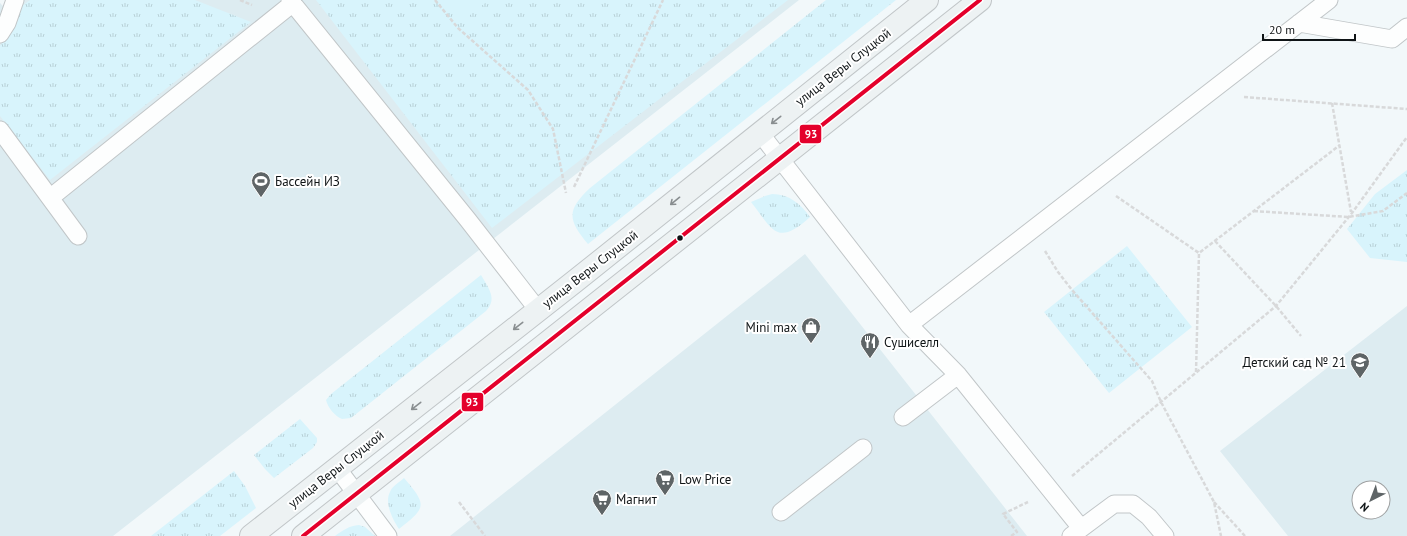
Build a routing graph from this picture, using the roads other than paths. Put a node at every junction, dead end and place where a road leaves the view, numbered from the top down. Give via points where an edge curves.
1 (15, 0) edge
2 (927, 0) edge
3 (980, 0) edge
4 (1329, 0) edge
5 (291, 2) edge
6 (1299, 23) junction
7 (1407, 27) edge
8 (0, 34) edge
9 (0, 130) edge
10 (760, 133) junction
11 (780, 158) junction
12 (50, 198) junction
13 (78, 236) dead end
14 (538, 310) junction
15 (909, 325) junction
16 (958, 375) junction
17 (903, 417) dead end
18 (863, 448) dead end
19 (337, 468) junction
20 (356, 493) junction
21 (781, 512) dead end
22 (1076, 532) edge
23 (251, 536) edge
24 (303, 536) edge
25 (388, 536) edge
26 (1165, 536) edge

1 - 8 lane
2 -> 10 street, улица Веры Слуцкой
3 - 11 street
4 - 6 lane
5 - 12 lane
5 - 14 lane
6 - 7 lane via 1392,39
6 - 15 lane
9 - 12 lane
10 - 11 lane
10 -> 14 street, улица Веры Слуцкой
11 - 15 lane
11 - 20 street
12 - 13 lane
14 -> 19 street, улица Веры Слуцкой
15 - 16 lane
16 - 17 lane
16 - 22 lane via 1052,492
18 - 21 lane
19 - 20 lane
19 - 23 street, улица Веры Слуцкой
20 - 24 street
20 - 25 lane
22 - 26 lane via 1114,504 1134,504

